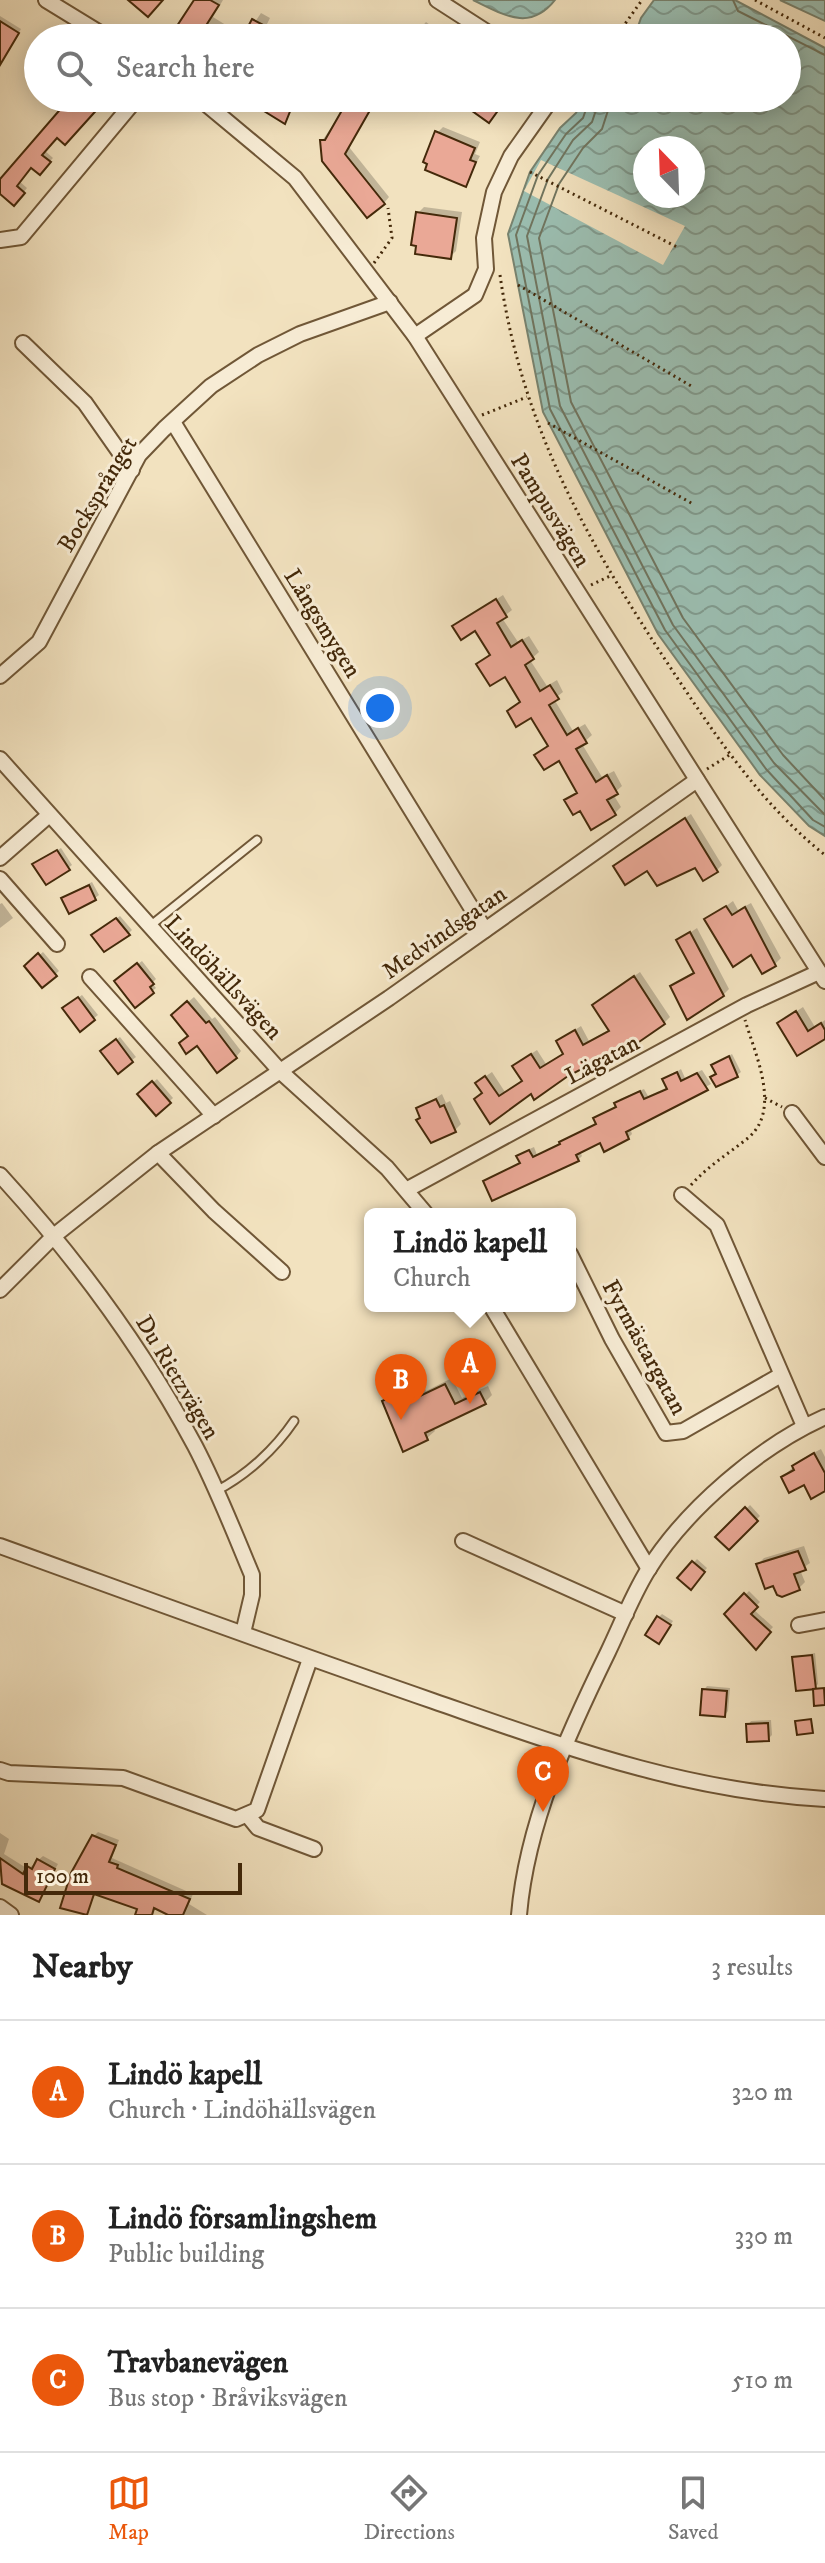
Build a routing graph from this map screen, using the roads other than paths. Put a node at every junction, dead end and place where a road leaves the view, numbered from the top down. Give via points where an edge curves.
1 (46, 0) edge
2 (437, 0) edge
3 (85, 24) edge
4 (472, 24) edge
5 (125, 112) edge
6 (216, 112) edge
7 (542, 112) edge
8 (0, 240) edge
9 (390, 302) junction
10 (415, 336) junction
11 (23, 343) dead end
12 (173, 422) junction
13 (132, 470) junction
14 (0, 676) edge
15 (0, 759) edge
16 (697, 780) junction
17 (48, 816) junction
18 (257, 840) dead end
19 (0, 858) edge
20 (0, 879) edge
21 (148, 928) junction
22 (485, 930) junction
23 (57, 944) dead end
24 (823, 974) edge
25 (90, 977) dead end
26 (281, 1072) junction
27 (792, 1113) dead end
28 (214, 1116) junction
29 (158, 1153) junction
30 (825, 1157) edge
31 (0, 1175) edge
32 (408, 1189) junction
33 (682, 1195) road end
34 (422, 1208) edge
35 (55, 1235) junction
36 (576, 1266) edge
37 (282, 1272) dead end
38 (0, 1290) edge
39 (495, 1312) edge
40 (781, 1375) junction
41 (825, 1417) edge
42 (294, 1421) dead end
43 (804, 1426) junction
44 (216, 1491) junction
45 (463, 1541) dead end
46 (0, 1546) edge
47 (649, 1569) junction
48 (626, 1614) junction
49 (825, 1620) edge
50 (799, 1625) dead end
51 (243, 1633) junction
52 (310, 1659) junction
53 (562, 1746) junction
54 (0, 1770) edge
55 (825, 1799) edge
56 (249, 1817) junction
57 (314, 1849) dead end
58 (0, 1907) edge
59 (11, 1915) edge
60 (519, 1915) edge

1 - 3 street
2 - 4 street
5 - 8 street via 21,237
6 - 9 street, Pampusvägen via 295,178
7 - 10 street via 494,192 484,238 486,269 475,295
9 - 10 street, Pampusvägen
9 - 12 street, Bocksprånget via 258,355 211,386
10 - 16 street, Pampusvägen
11 - 13 street via 85,403
12 - 13 street, Bocksprånget via 139,455
12 - 22 street, Långsmygen
13 - 14 street, Bocksprånget via 39,642
15 - 17 street, Lindöhällsvägen
16 - 22 street, Medvindsgatan
16 - 24 street, Pampusvägen
17 - 19 street
17 - 21 street, Lindöhällsvägen
18 - 21 lane
20 - 23 street
21 - 26 street, Lindöhällsvägen
22 - 26 street, Medvindsgatan
24 - 32 street, Lägatan via 741,1009
25 - 28 street
26 - 28 street, Medvindsgatan
26 - 32 street, Lindöhällsvägen
27 - 30 street
28 - 29 street, Medvindsgatan
29 - 35 street, Medvindsgatan
29 - 37 street
31 - 35 street, Du Rietzvägen
32 - 34 street, Lindöhällsvägen
33 - 40 street via 717,1225
35 - 38 street, Medvindsgatan
35 - 44 street, Du Rietzvägen via 144,1357
36 - 40 street, Fyrmästargatan via 666,1433 683,1431
39 - 47 street
40 - 43 street
41 - 43 street
42 - 44 lane via 280,1442
43 - 47 street via 702,1504
44 - 51 street, Du Rietzvägen via 252,1575
45 - 48 street
46 - 51 street
47 - 48 street
48 - 53 street
49 - 50 street
51 - 52 street
52 - 53 street
52 - 56 street via 257,1810
53 - 55 street via 643,1772 766,1796
53 - 60 street
54 - 56 street via 123,1778 236,1819
56 - 57 street via 258,1828
58 - 59 street

